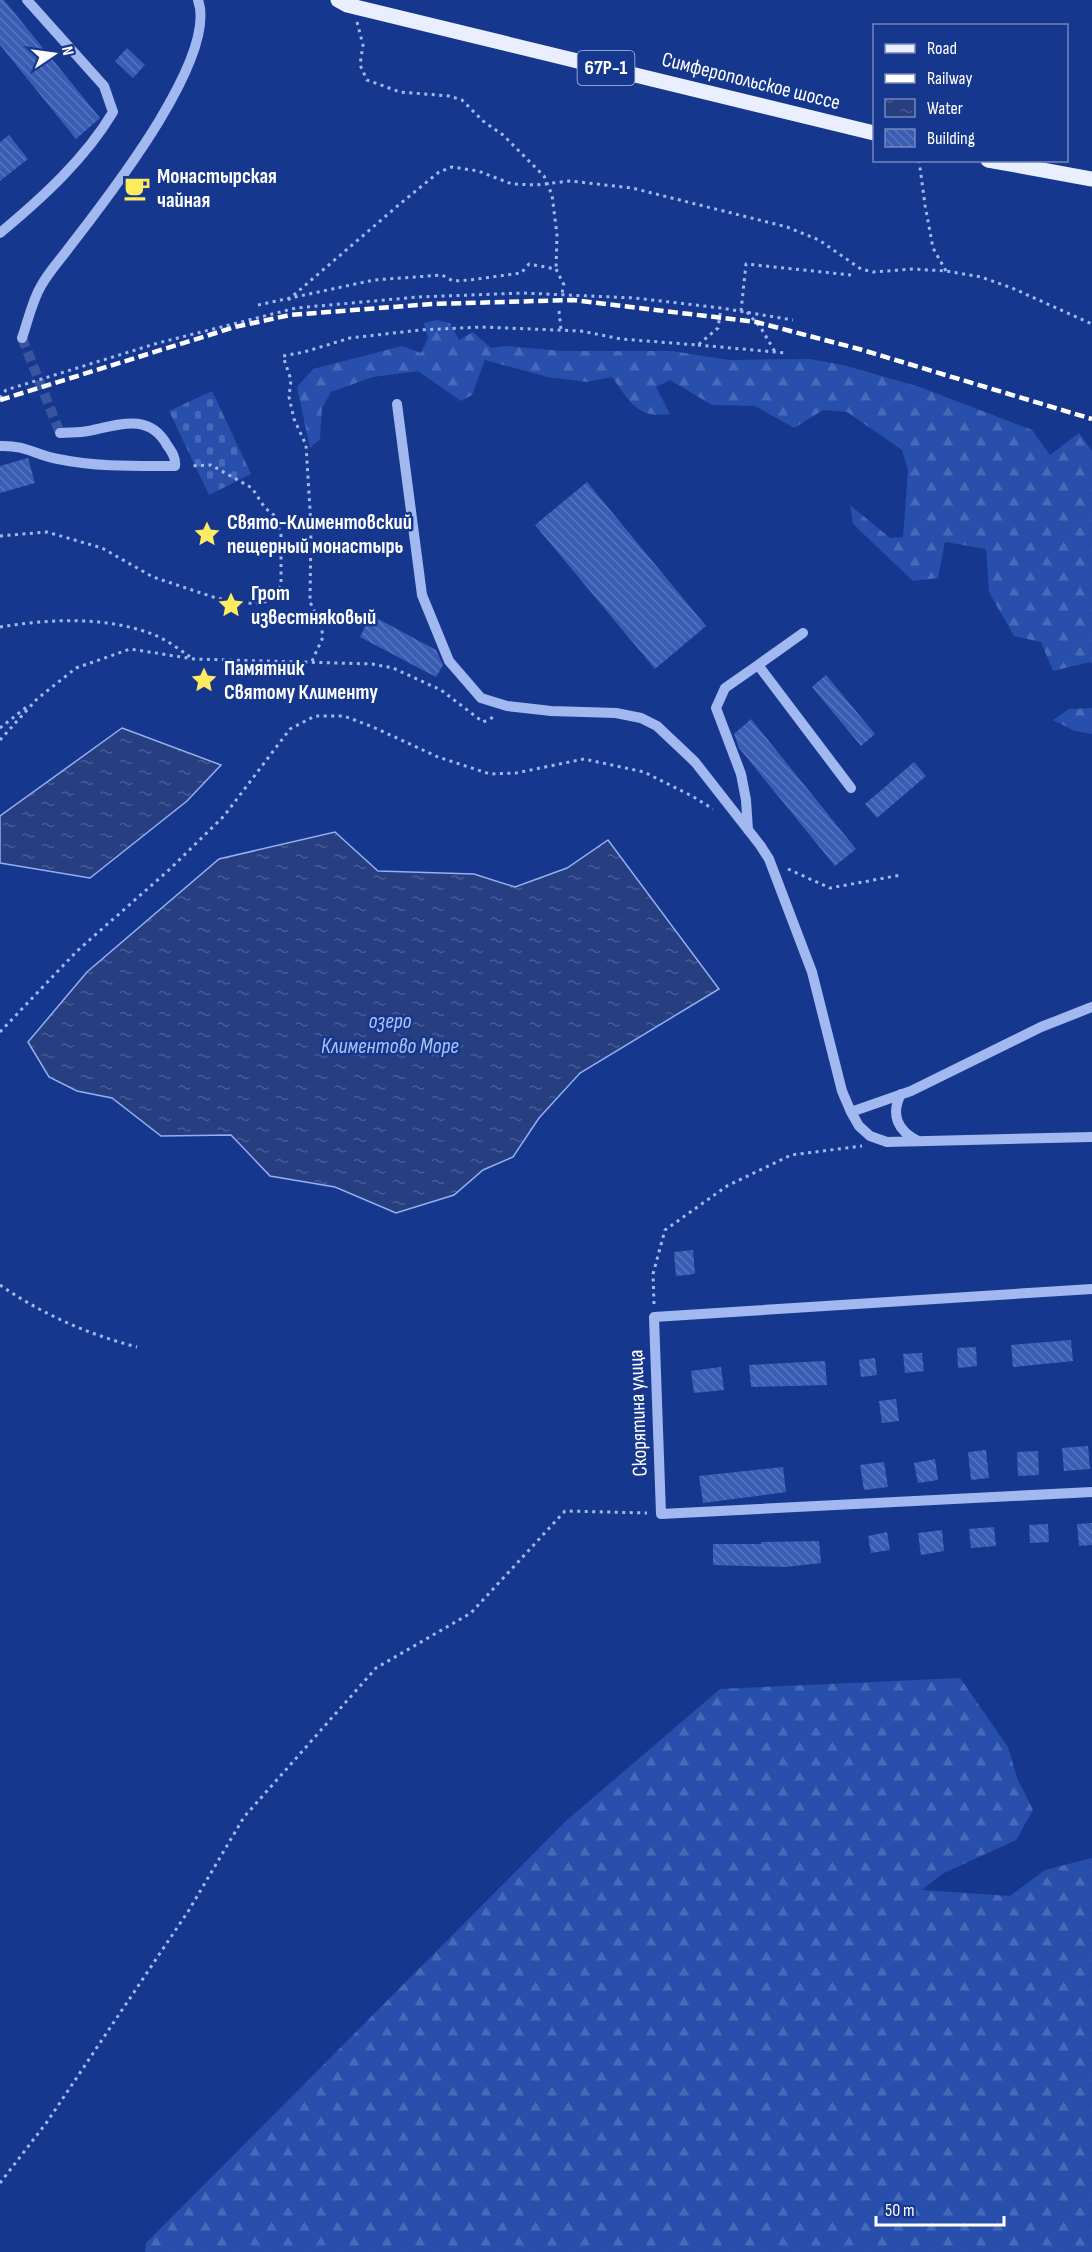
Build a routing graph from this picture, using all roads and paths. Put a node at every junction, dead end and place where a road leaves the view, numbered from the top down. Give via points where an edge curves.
1 (27, 0) edge
2 (198, 0) edge
3 (338, 0) edge
4 (353, 6) junction
5 (873, 133) edge
6 (919, 162) edge
7 (999, 162) edge
8 (1092, 179) edge
9 (0, 234) edge
10 (556, 269) junction
11 (946, 271) junction
12 (852, 275) dead end
13 (562, 293) junction
14 (288, 300) junction
15 (258, 305) dead end
16 (721, 308) junction
17 (559, 311) dead end
18 (741, 311) junction
19 (747, 312) junction
20 (793, 320) dead end
21 (1092, 324) edge
22 (561, 331) junction
23 (22, 338) tunnel mouth
24 (698, 345) junction
25 (775, 352) junction
26 (786, 353) dead end
27 (0, 398) edge
28 (397, 404) dead end
29 (60, 433) dead end
30 (0, 446) edge
31 (175, 466) junction
32 (0, 536) edge
33 (0, 627) edge
34 (803, 633) dead end
35 (194, 659) junction
36 (312, 661) junction
37 (758, 665) junction
38 (37, 699) junction
39 (507, 706) junction
40 (0, 728) edge
41 (0, 740) edge
42 (850, 788) dead end
43 (720, 813) dead end
44 (748, 830) junction
45 (769, 859) junction
46 (901, 875) dead end
47 (1092, 1007) edge
48 (0, 1032) edge
49 (901, 1094) junction
50 (850, 1112) junction
51 (1092, 1137) edge
52 (921, 1142) junction
53 (887, 1143) junction
54 (0, 1286) edge
55 (1092, 1289) edge
56 (654, 1317) junction
57 (137, 1347) dead end
58 (1092, 1492) edge
59 (661, 1514) junction
60 (0, 2183) edge

1 - 9 street via 104,86 113,112 100,134 40,200
2 - 23 street via 200,35 175,96 108,196 40,287
3 - 4 main road, Симферопольское шоссе / 67Р-1
4 - 5 main road, Симферопольское шоссе / 67Р-1
4 - 10 path via 363,45 360,65 367,80 400,92 462,100 544,176 552,195
6 - 11 path via 933,249
7 - 8 main road
10 - 13 path via 564,285
10 - 14 path via 529,264 521,273 470,280 442,275 374,280
11 - 14 path via 861,269 819,240 787,227 632,188 570,181 512,184 478,171 452,167 439,172
11 - 21 path via 1012,288
12 - 18 path via 746,264
13 - 16 path
13 - 27 path via 418,297 296,308 158,343 6,390
14 - 15 path
16 - 18 path
16 - 24 path via 718,328
17 - 22 path
18 - 19 path
19 - 20 path
19 - 25 path
22 - 24 path
22 - 36 path via 481,327 420,330 350,338 283,356 291,380 289,397 294,419 306,445 309,602 323,637
24 - 25 path
25 - 26 path
28 - 39 street via 422,595 449,661 481,698
29 - 31 street via 118,423 150,426 162,435 176,459
30 - 31 street via 17,446 56,459 89,464
31 - 32 path via 212,465 252,488 275,516 281,534 281,585 273,600 255,604 216,598 153,577 102,548 47,532
33 - 35 path via 102,621 154,634
34 - 37 street
35 - 36 path
35 - 38 path via 130,649 76,668
36 - 39 path via 393,668 441,690 483,722
37 - 42 street
37 - 44 street via 725,688 716,708 741,774
38 - 40 path
38 - 41 path
39 - 44 street via 616,713 657,726 695,762
43 - 48 path via 644,772 584,759 516,773 490,774 438,757 344,716 315,716 290,729 224,816 76,951
44 - 45 street
45 - 46 path via 830,888
45 - 50 street via 812,972
47 - 49 street
49 - 50 street
49 - 52 street via 894,1115 908,1136
50 - 53 street via 870,1136
51 - 52 street
52 - 53 street
53 - 56 path via 791,1155 727,1186 665,1230 653,1274
54 - 57 path via 58,1320
55 - 56 street
56 - 59 street, Скорятина улица
58 - 59 street
59 - 60 path via 565,1511 471,1613 376,1668 244,1817 189,1910 47,2122

